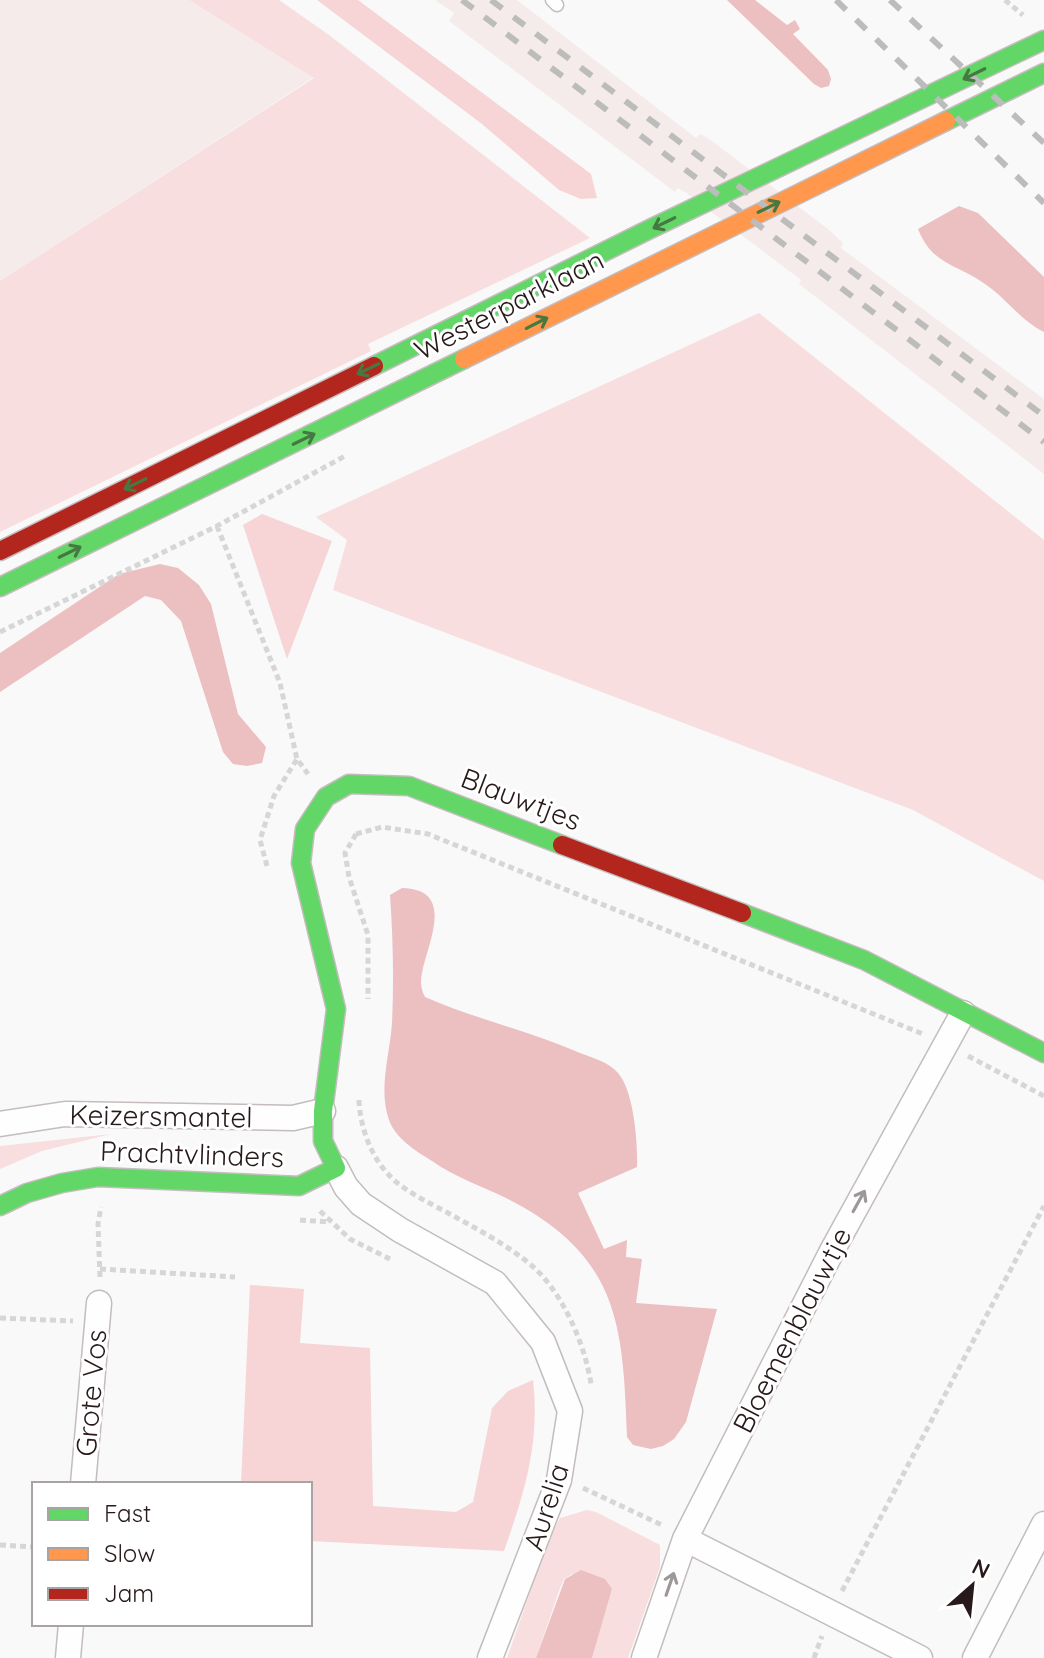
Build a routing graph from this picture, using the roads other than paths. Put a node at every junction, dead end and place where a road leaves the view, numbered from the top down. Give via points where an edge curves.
1 (1044, 40) edge
2 (1044, 73) edge
3 (0, 551) edge
4 (0, 587) edge
5 (963, 1013) junction
6 (1044, 1053) edge
7 (323, 1111) junction
8 (0, 1124) edge
9 (336, 1168) junction
10 (0, 1206) edge
11 (99, 1312) road end
12 (83, 1482) edge
13 (1044, 1524) edge
14 (685, 1539) junction
15 (71, 1626) edge
16 (68, 1658) edge
17 (490, 1658) edge
18 (644, 1658) edge
19 (920, 1658) edge
20 (975, 1658) edge

1 -> 3 main road, Westerparklaan
4 -> 2 main road, Westerparklaan
5 - 6 main road, Blauwtjes
5 - 7 main road, Blauwtjes via 864,960 409,786 349,784 326,797 305,829 301,863 336,1009
14 -> 5 street, Bloemenblauwtje via 833,1249
7 - 8 street, Keizersmantel via 293,1118 65,1114
7 - 9 main road via 323,1141
9 - 10 main road, Prachtvlinders via 299,1186 98,1177 27,1193
9 - 17 street, Aurelia via 361,1204 495,1283 543,1342 570,1411 559,1480
11 - 12 street, Grote Vos
13 - 20 street
18 -> 14 street, Bloemenblauwtje
14 - 19 street
15 - 16 street

